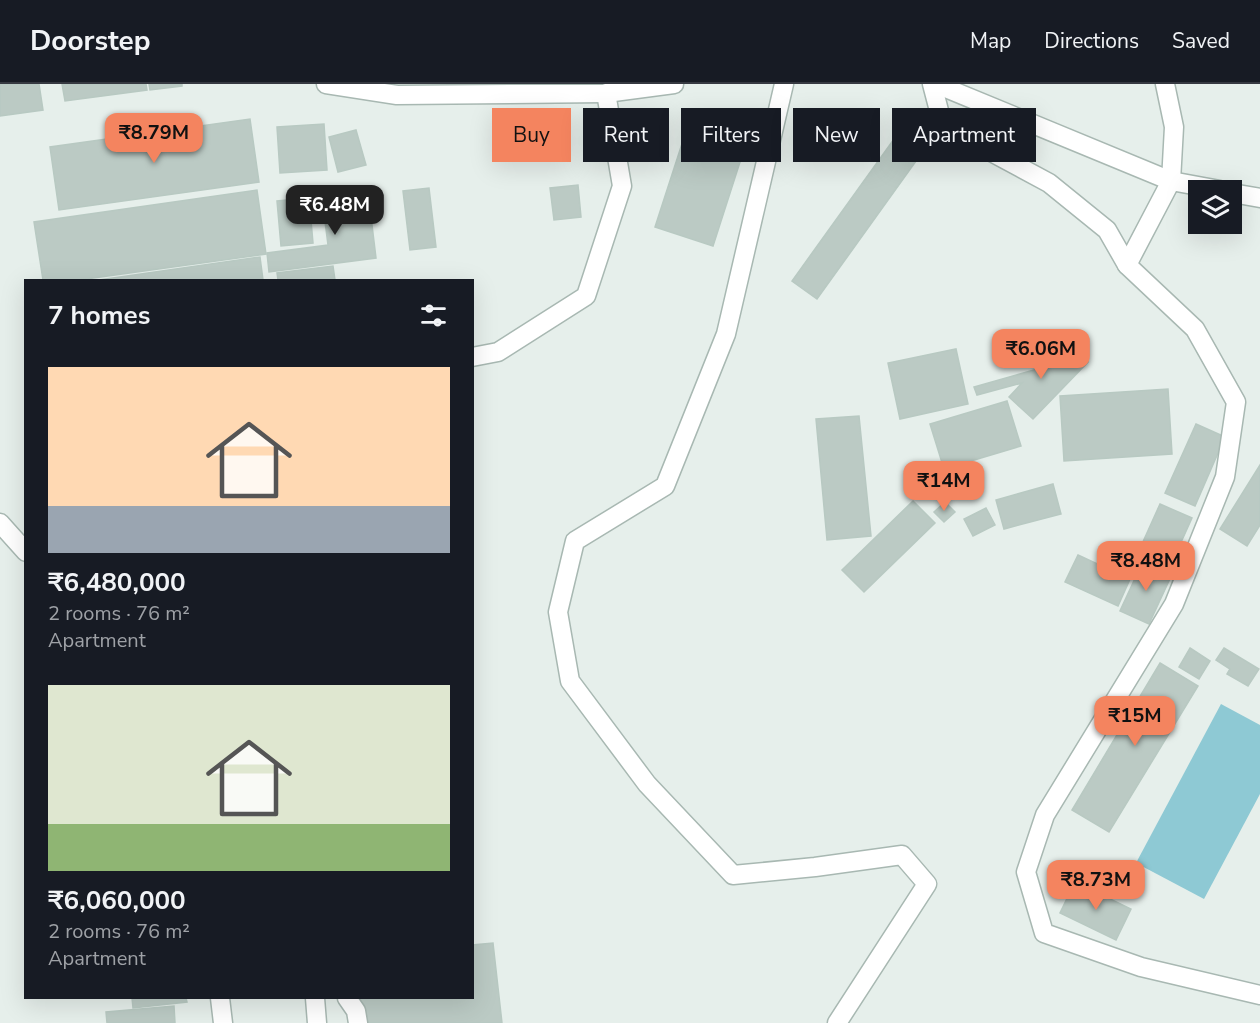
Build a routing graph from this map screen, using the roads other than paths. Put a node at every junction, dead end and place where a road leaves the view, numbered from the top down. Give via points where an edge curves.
1 (326, 84) edge
2 (674, 84) edge
3 (784, 84) edge
4 (934, 84) edge
5 (1165, 84) edge
6 (606, 93) junction
7 (1171, 181) junction
8 (1188, 184) edge
9 (1242, 195) edge
10 (1260, 198) edge
11 (1127, 265) junction
12 (474, 357) edge
13 (0, 523) edge
14 (24, 550) edge
15 (1260, 995) edge
16 (220, 999) edge
17 (315, 999) edge
18 (348, 999) edge
19 (223, 1023) edge
20 (317, 1023) edge
21 (358, 1023) edge
22 (837, 1023) edge

1 - 6 street via 397,95
2 - 6 street
3 - 22 street via 726,334 665,486 575,541 558,612 570,681 647,784 733,875 903,855 927,884
4 - 7 street
4 - 11 street via 943,126 1049,183 1107,230
5 - 7 street via 1174,127
6 - 12 street via 622,186 586,296 498,352
7 - 8 street
7 - 11 street
9 - 10 street
11 - 15 street via 1196,329 1236,402 1225,477 1174,604 1046,815 1026,873 1044,933 1141,967
13 - 14 street
16 - 19 street
17 - 20 street
18 - 21 street

